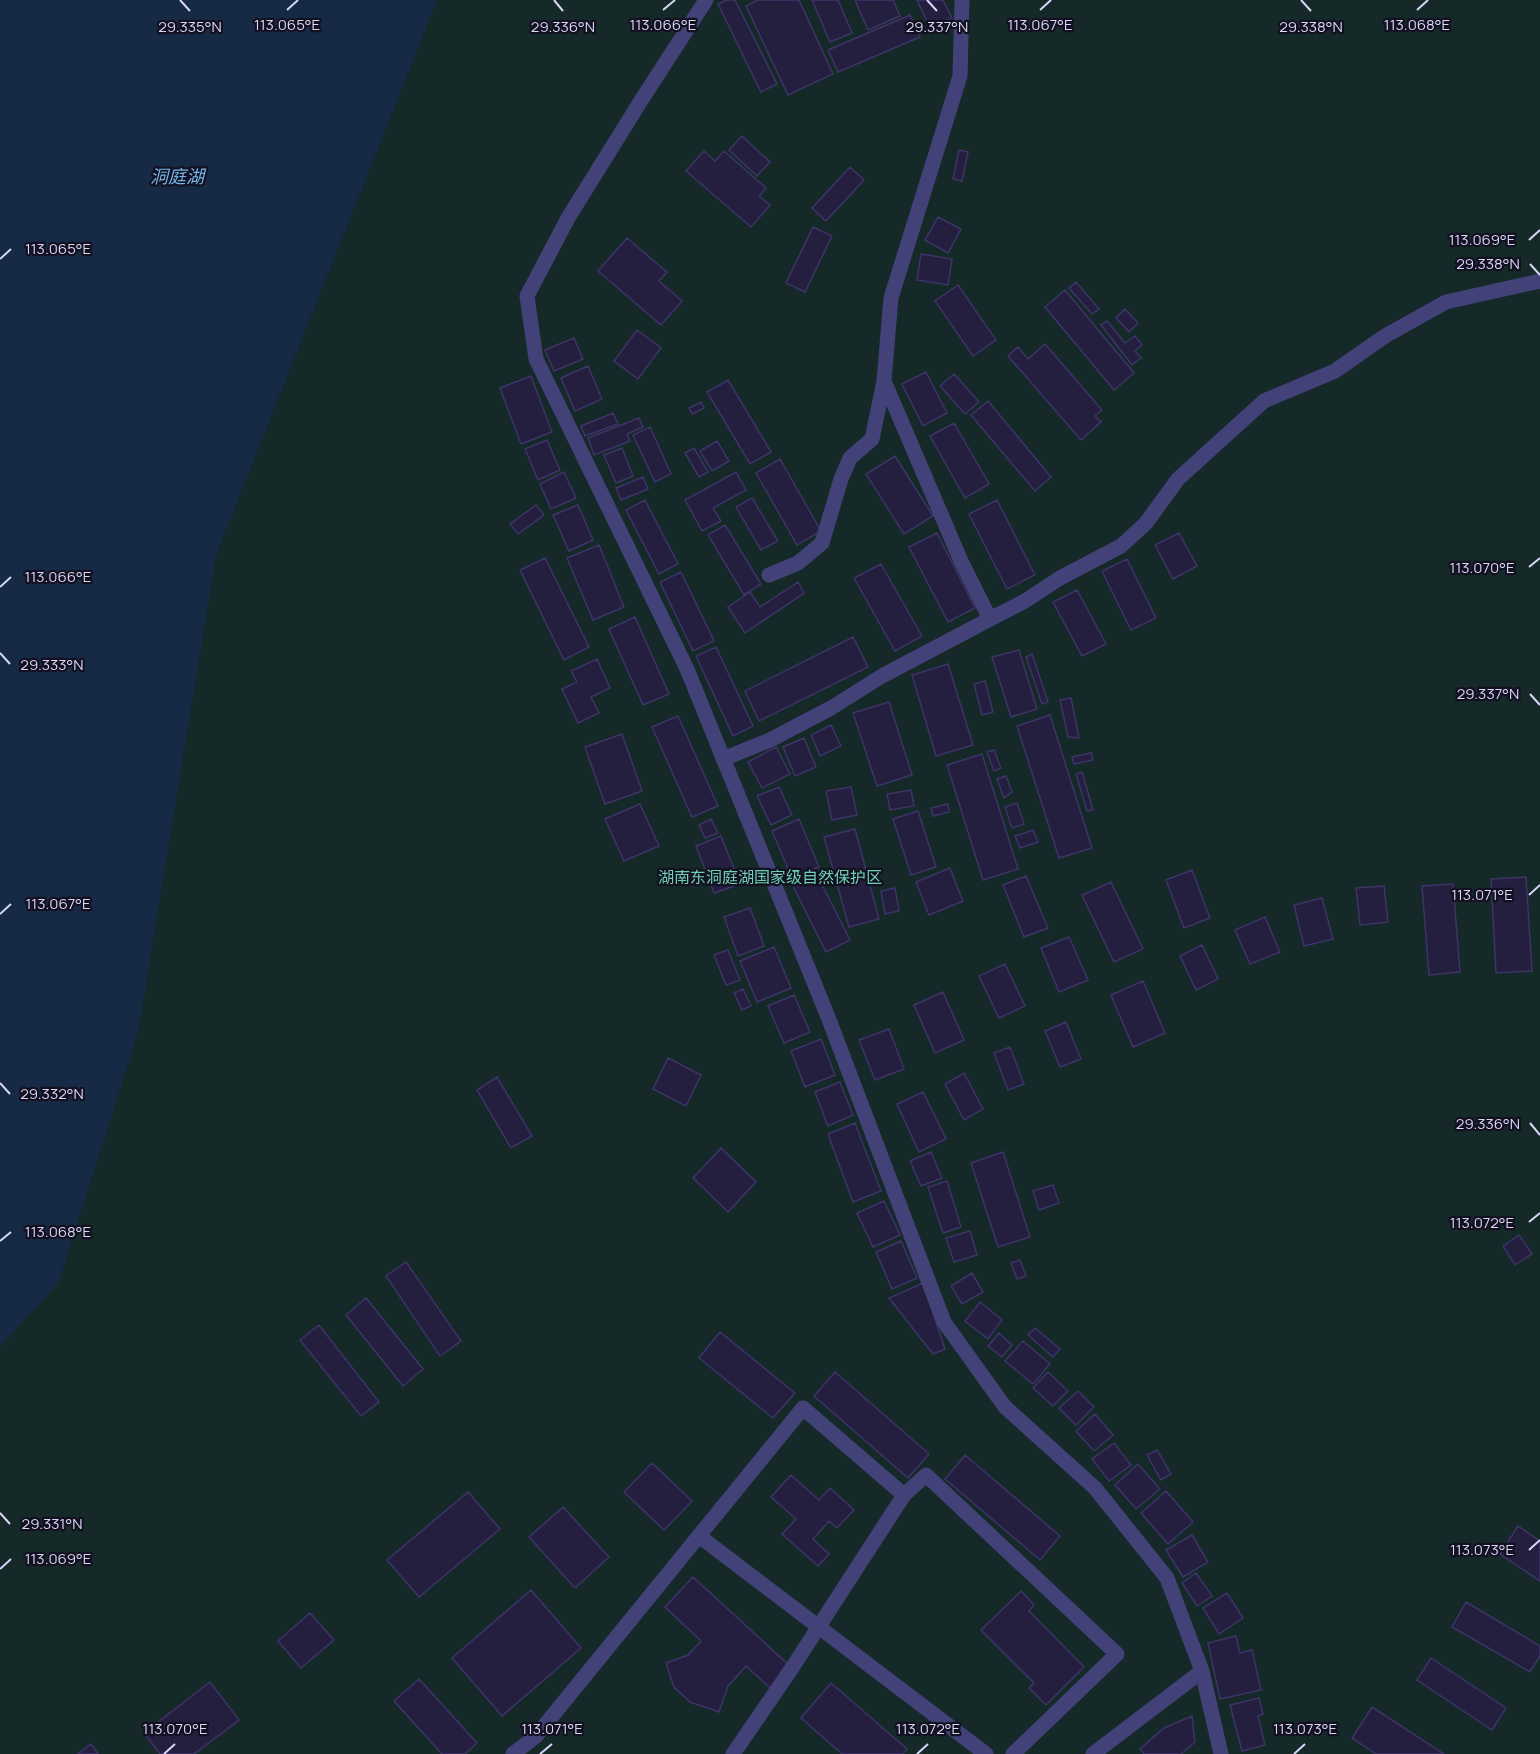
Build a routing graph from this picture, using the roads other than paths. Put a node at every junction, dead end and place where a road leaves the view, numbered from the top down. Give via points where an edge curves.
1 (706, 0) edge
2 (962, 0) edge
3 (1540, 280) edge
4 (884, 381) junction
5 (769, 575) dead end
6 (990, 619) junction
7 (723, 759) junction
8 (904, 1495) junction
9 (699, 1536) junction
10 (819, 1627) junction
11 (1202, 1671) junction
12 (513, 1754) edge
13 (733, 1754) edge
14 (986, 1754) edge
15 (1013, 1754) edge
16 (1093, 1754) edge
17 (1221, 1754) edge

1 - 7 street via 568,218 527,297 536,359 687,669
2 - 4 street via 960,76 891,298
3 - 6 street via 1446,302 1384,336 1335,371 1264,401 1178,479 1146,523 1121,546
4 - 5 street via 872,439 850,458 822,543 798,563
4 - 6 street
6 - 7 street via 770,740
7 - 11 street via 828,1017 944,1322 1005,1407 1095,1488 1167,1578
8 - 9 street via 803,1408
8 - 10 street
8 - 15 street via 926,1475 1117,1654
9 - 10 street
9 - 12 street via 536,1736
10 - 13 street
10 - 14 street
11 - 16 street
11 - 17 street

